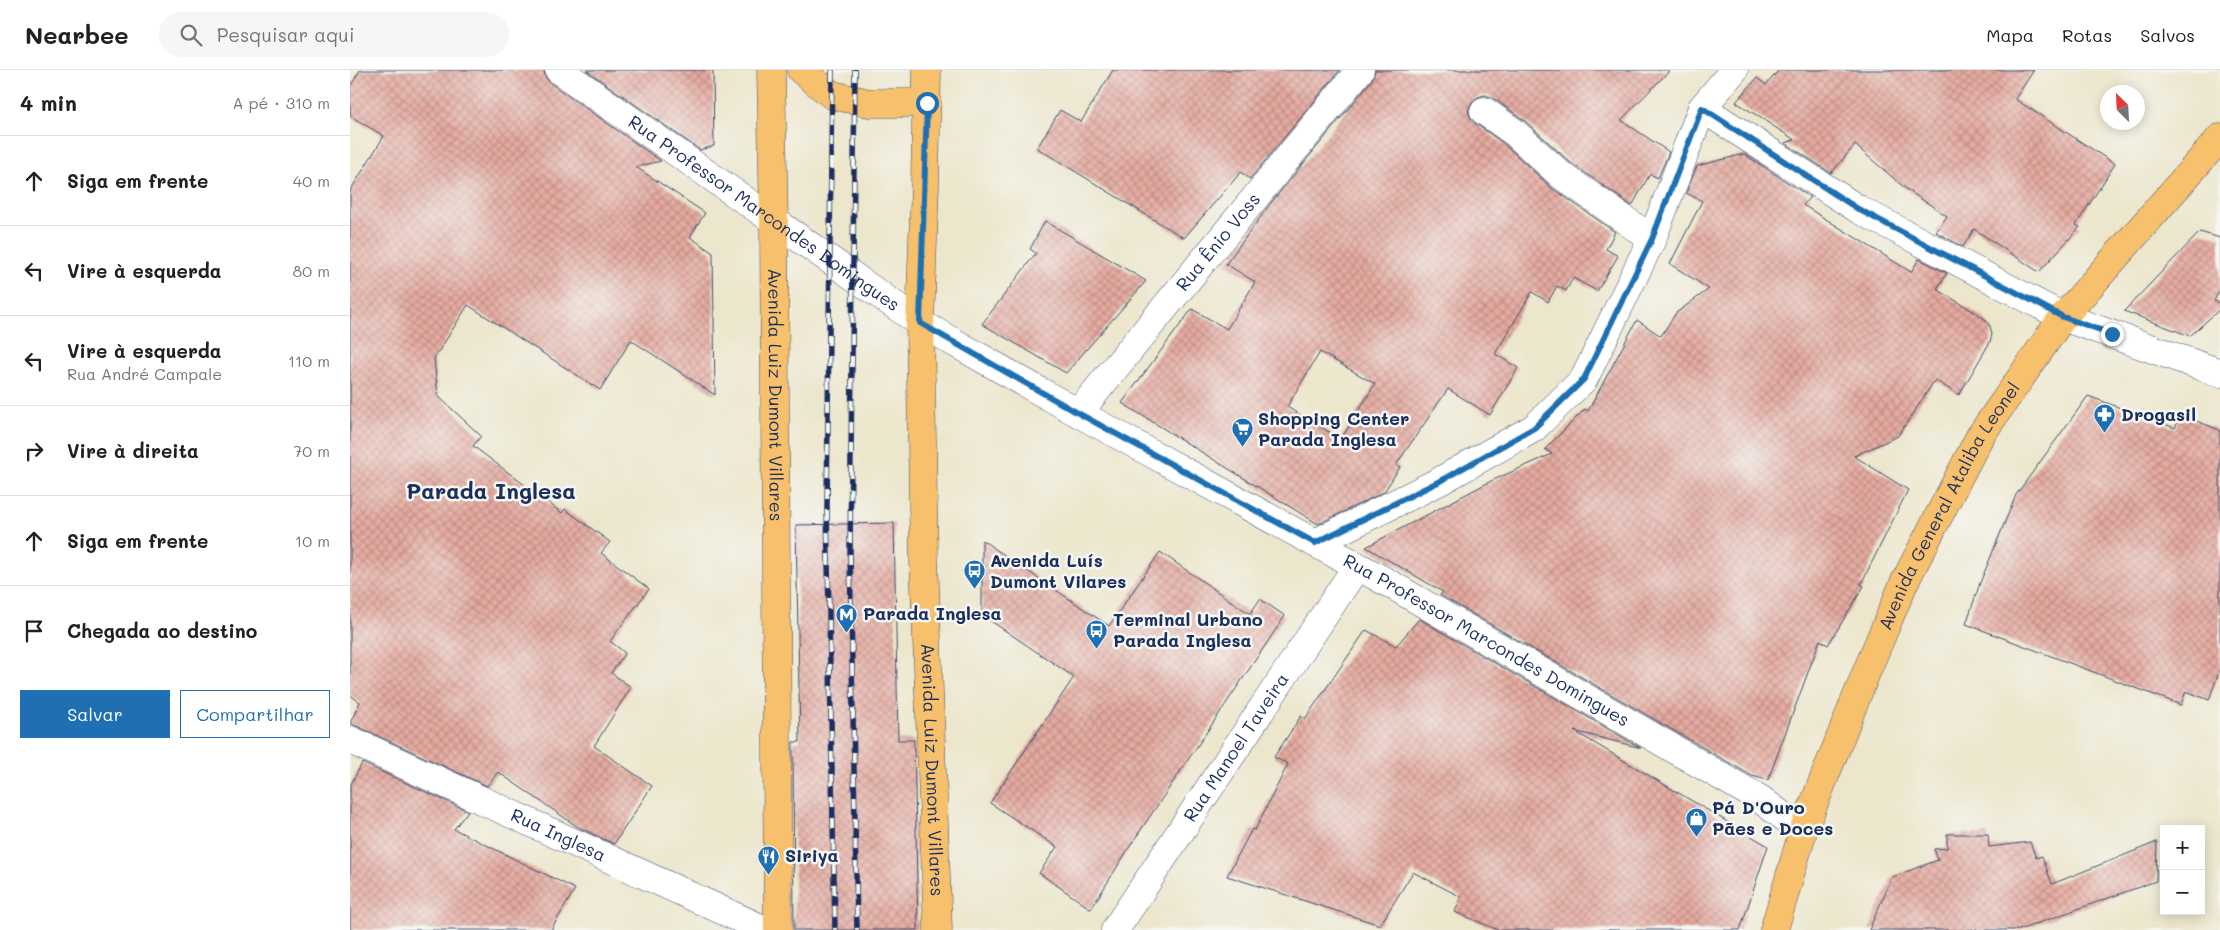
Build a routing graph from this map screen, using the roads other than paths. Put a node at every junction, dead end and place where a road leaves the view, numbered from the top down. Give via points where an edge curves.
1 (559, 70) edge
2 (771, 70) edge
3 (801, 70) edge
4 (927, 70) edge
5 (1360, 70) edge
6 (1734, 70) edge
7 (927, 103) junction
8 (1702, 108) junction
9 (1484, 111) dead end
10 (2220, 138) edge
11 (774, 223) junction
12 (1652, 239) junction
13 (2063, 317) junction
14 (920, 323) junction
15 (2220, 373) edge
16 (1078, 413) junction
17 (1315, 543) junction
18 (1357, 566) junction
19 (350, 740) edge
20 (1804, 831) junction
21 (765, 930) edge
22 (778, 930) edge
23 (938, 930) edge
24 (1115, 930) edge
25 (1774, 930) edge

1 - 11 street, Rua Professor Marcondes Domingues
2 - 11 main road, Avenida Luiz Dumont Villares
3 - 7 main road via 832,95 870,104
4 - 7 main road, Avenida Luiz Dumont Villares
5 - 16 street, Rua Ênio Voss
6 - 8 street
7 - 14 main road, Avenida Luiz Dumont Villares
8 - 12 street
8 - 13 street via 1858,209
9 - 12 street via 1514,132 1561,175
10 - 13 main road, Avenida General Ataliba Leonel
11 - 14 street, Rua Professor Marcondes Domingues
11 - 22 main road, Avenida Luiz Dumont Villares
12 - 17 street via 1584,379 1534,428 1440,481
13 - 15 street
13 - 20 main road, Avenida General Ataliba Leonel via 1980,436 1904,583
14 - 16 street, Rua Professor Marcondes Domingues
14 - 23 main road, Avenida Luiz Dumont Villares via 924,560
16 - 17 street, Rua Professor Marcondes Domingues
17 - 18 street, Rua Professor Marcondes Domingues
18 - 20 street, Rua Professor Marcondes Domingues via 1760,799
18 - 24 street, Rua Manoel Taveira
19 - 21 street, Rua Inglesa
20 - 25 main road, Avenida General Ataliba Leonel

